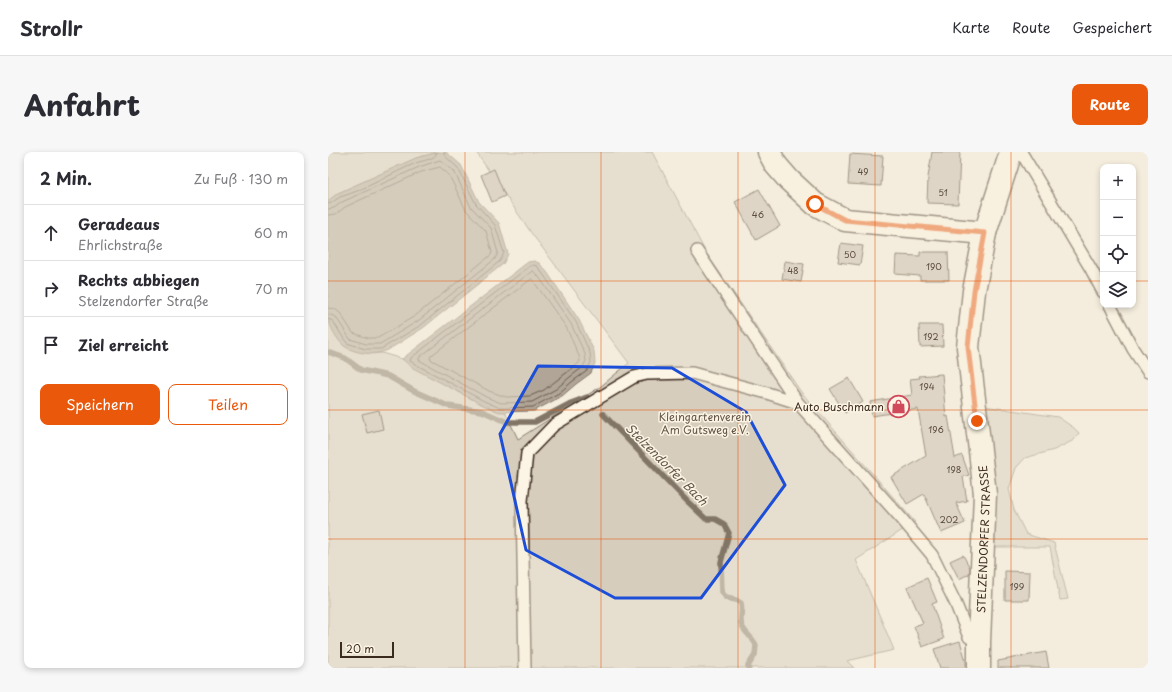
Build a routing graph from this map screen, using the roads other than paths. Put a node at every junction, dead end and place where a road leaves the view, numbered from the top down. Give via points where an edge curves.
1 (769, 152) edge
2 (1012, 152) edge
3 (1021, 152) edge
4 (985, 233) junction
5 (697, 251) dead end
6 (1100, 286) edge
7 (1112, 308) edge
8 (1148, 372) edge
9 (798, 403) junction
10 (979, 642) junction
11 (525, 668) edge
12 (979, 668) edge

1 - 4 street via 789,180 815,204 845,220
2 - 4 street, STELZENDORFER STRASSE
3 - 6 lane
4 - 10 street, STELZENDORFER STRASSE via 974,291 968,347 985,494
5 - 9 lane
7 - 8 lane
9 - 10 lane via 932,555 969,637
9 - 11 lane via 692,373 647,374 634,377 554,425 527,453 522,501
10 - 12 street, STELZENDORFER STRASSE

